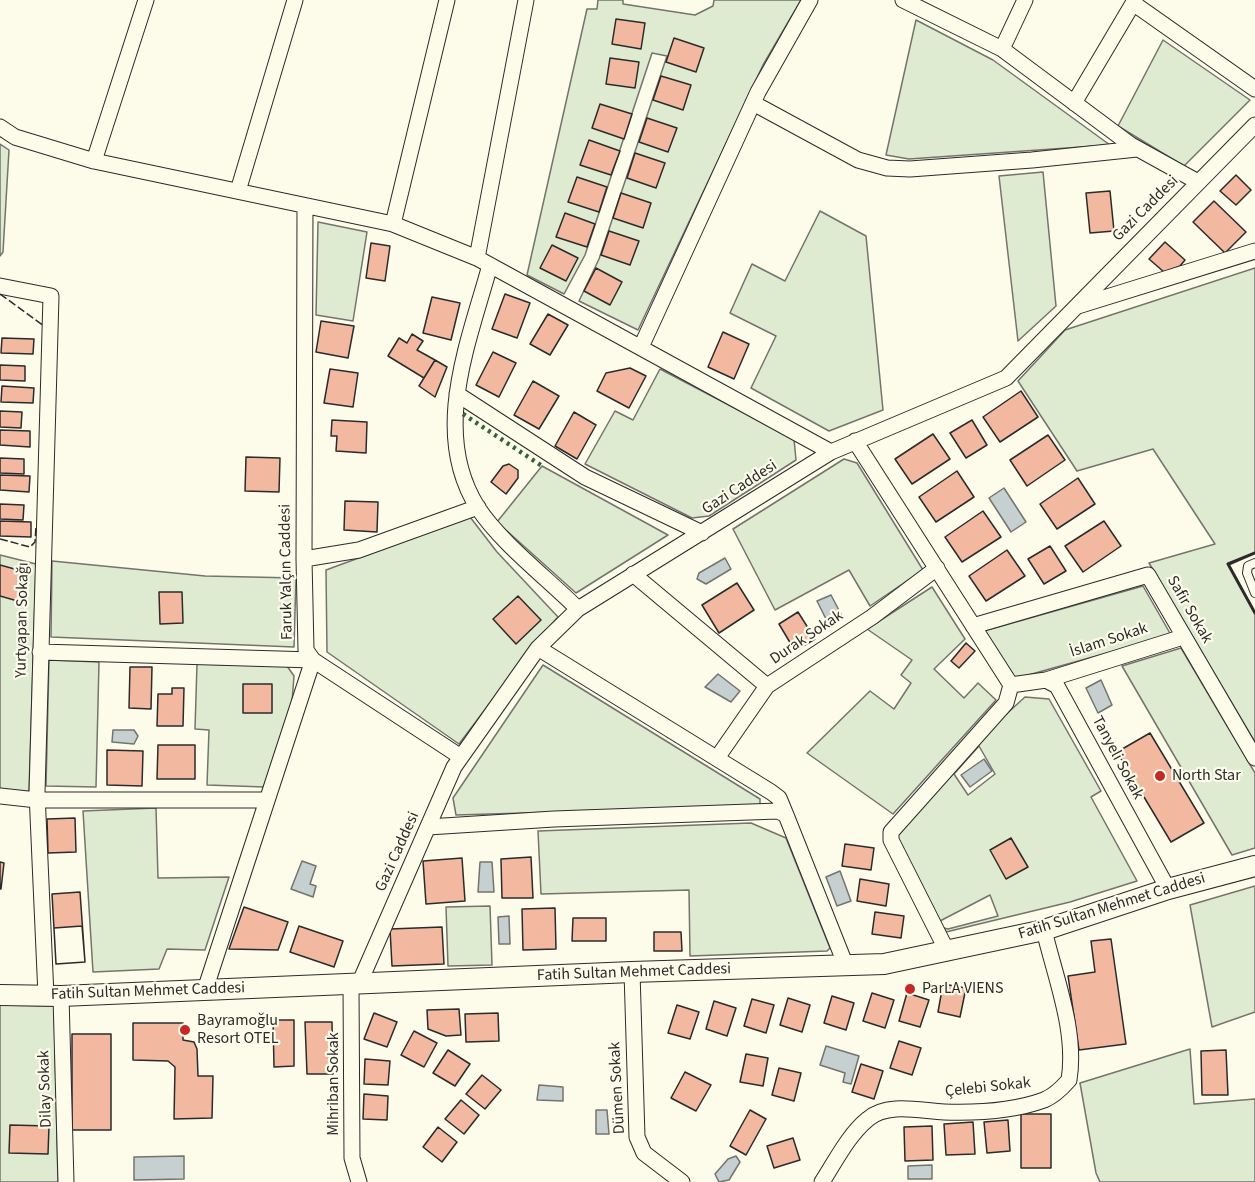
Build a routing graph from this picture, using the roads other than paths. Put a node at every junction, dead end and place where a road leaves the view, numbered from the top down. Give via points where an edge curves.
1 (146, 0) edge
2 (295, 0) edge
3 (447, 0) edge
4 (526, 0) edge
5 (810, 0) edge
6 (905, 0) edge
7 (1025, 0) edge
8 (1134, 1) edge
9 (1002, 49) junction
10 (1255, 89) edge
11 (753, 103) junction
12 (1074, 103) junction
13 (1255, 125) edge
14 (0, 127) edge
15 (1137, 149) junction
16 (94, 161) junction
17 (1198, 182) junction
18 (237, 191) junction
19 (305, 206) junction
20 (393, 224) junction
21 (1255, 251) edge
22 (484, 261) junction
23 (0, 286) edge
24 (1076, 307) junction
25 (641, 347) junction
26 (457, 393) junction
27 (855, 441) junction
28 (831, 452) junction
29 (478, 507) junction
30 (702, 533) junction
31 (304, 559) junction
32 (1255, 563) edge
33 (937, 568) junction
34 (633, 574) junction
35 (1255, 592) edge
36 (578, 609) junction
37 (973, 626) junction
38 (1183, 637) junction
39 (538, 648) junction
40 (40, 652) junction
41 (313, 660) junction
42 (1046, 680) junction
43 (1011, 685) junction
44 (767, 686) junction
45 (461, 757) junction
46 (717, 758) junction
47 (1255, 758) edge
48 (0, 796) edge
49 (37, 800) junction
50 (267, 800) junction
51 (786, 815) junction
52 (428, 827) junction
53 (1255, 866) edge
54 (1167, 889) junction
55 (1044, 930) junction
56 (947, 951) junction
57 (846, 966) junction
58 (632, 972) junction
59 (355, 985) junction
60 (205, 990) junction
61 (0, 995) edge
62 (54, 996) junction
63 (66, 1182) edge
64 (359, 1182) edge
65 (682, 1182) edge
66 (822, 1182) edge

1 - 16 street
2 - 18 street
3 - 20 street
4 - 22 street
5 - 11 street
6 - 9 street
7 - 9 street
8 - 10 street
8 - 12 street
9 - 12 street
11 - 15 street via 858,160 887,168 1032,160
11 - 25 street
12 - 15 street
13 - 17 street, Gazi Caddesi
14 - 16 street via 15,137
15 - 17 street
16 - 18 street
17 - 24 street, Gazi Caddesi
18 - 19 street
19 - 20 street
19 - 31 street, Faruk Yalçın Caddesi
20 - 22 street
21 - 24 street
22 - 25 street
22 - 26 street
23 - 40 street, Yurtyapan Sokağı via 51,296
24 - 27 street, Gazi Caddesi via 1006,378
25 - 28 street
26 - 29 street via 456,447
26 - 30 street via 585,477
27 - 28 street, Gazi Caddesi
27 - 33 street
28 - 30 street, Gazi Caddesi
29 - 31 street via 358,550
29 - 36 street
30 - 34 street, Gazi Caddesi
31 - 41 street, Faruk Yalçın Caddesi via 306,650
32 - 35 lane via 1248,566 1247,573
33 - 37 street
33 - 44 street, Durak Sokak via 872,617
34 - 36 street, Gazi Caddesi
34 - 44 street
36 - 39 street, Gazi Caddesi
37 - 38 street, Safir Sokak via 1148,575
37 - 43 street
38 - 42 street, İslam Sokak
38 - 47 street, Safir Sokak
39 - 45 street, Gazi Caddesi
39 - 46 street
40 - 41 street
40 - 49 street, Yurtyapan Sokağı
41 - 45 street
41 - 50 street
42 - 43 street
42 - 54 street, Tanyeli Sokak via 1057,686
43 - 56 street via 1006,702 891,831 891,840
44 - 46 street, Durak Sokak
45 - 52 street, Gazi Caddesi
46 - 51 street via 778,798
48 - 49 street
49 - 50 street
49 - 62 street, Yurtyapan Sokağı
50 - 60 street
51 - 52 street via 778,811
51 - 57 street
52 - 59 street, Gazi Caddesi
53 - 54 street, Fatih Sultan Mehmet Caddesi
54 - 55 street, Fatih Sultan Mehmet Caddesi
55 - 56 street, Fatih Sultan Mehmet Caddesi
55 - 66 street, Çelebi Sokak via 1067,1022 1069,1080 1045,1100 1016,1106 881,1112 868,1118 854,1134
56 - 57 street, Fatih Sultan Mehmet Caddesi via 884,964
57 - 58 street, Fatih Sultan Mehmet Caddesi
58 - 59 street, Fatih Sultan Mehmet Caddesi
58 - 65 street, Dümen Sokak via 637,1137 644,1153
59 - 60 street, Fatih Sultan Mehmet Caddesi
59 - 64 street, Mihriban Sokak via 352,1158
60 - 62 street, Fatih Sultan Mehmet Caddesi
61 - 62 street, Fatih Sultan Mehmet Caddesi
62 - 63 street, Dilay Sokak

